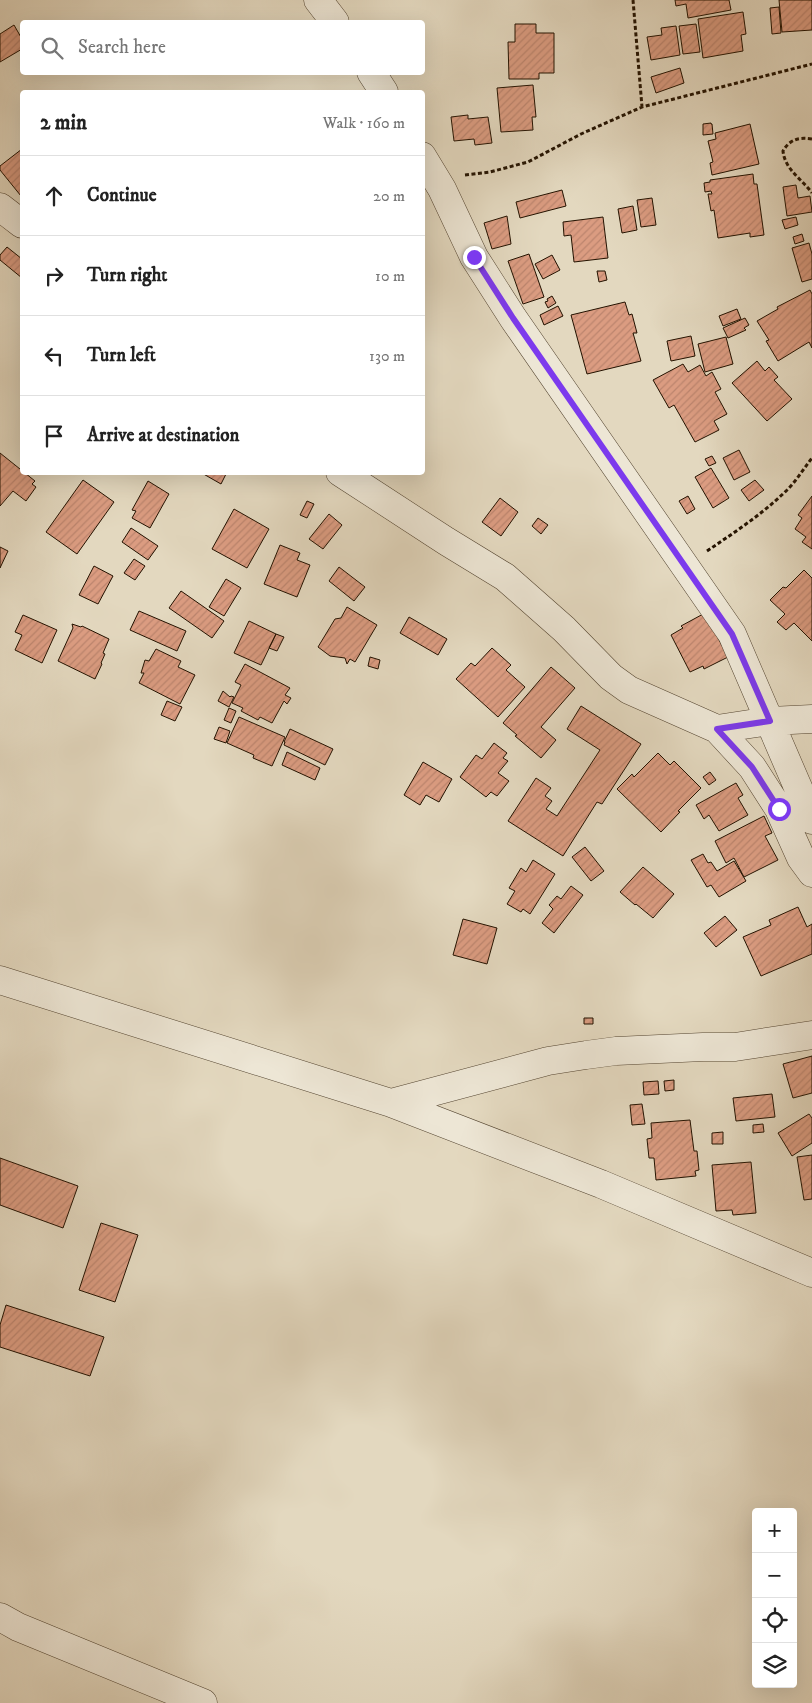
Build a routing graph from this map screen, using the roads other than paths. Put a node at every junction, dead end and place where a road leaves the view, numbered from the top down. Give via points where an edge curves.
1 (318, 0) edge
2 (333, 20) edge
3 (373, 75) edge
4 (383, 90) edge
5 (429, 166) edge
6 (0, 207) edge
7 (20, 222) edge
8 (345, 475) edge
9 (812, 719) edge
10 (770, 721) junction
11 (717, 729) junction
12 (812, 820) edge
13 (812, 873) edge
14 (0, 980) edge
15 (812, 1035) edge
16 (391, 1103) junction
17 (812, 1274) edge
18 (0, 1617) edge
19 (203, 1703) edge

1 - 2 street
3 - 4 street
5 - 10 street via 474,257 513,318 732,634
6 - 7 street
8 - 11 street via 505,577 564,629 611,677 629,690
9 - 10 street
10 - 11 street
10 - 12 street
11 - 13 street via 752,767 779,809 801,858
14 - 16 street
15 - 16 street via 735,1047 626,1050 548,1061
16 - 17 street via 601,1184
18 - 19 street

